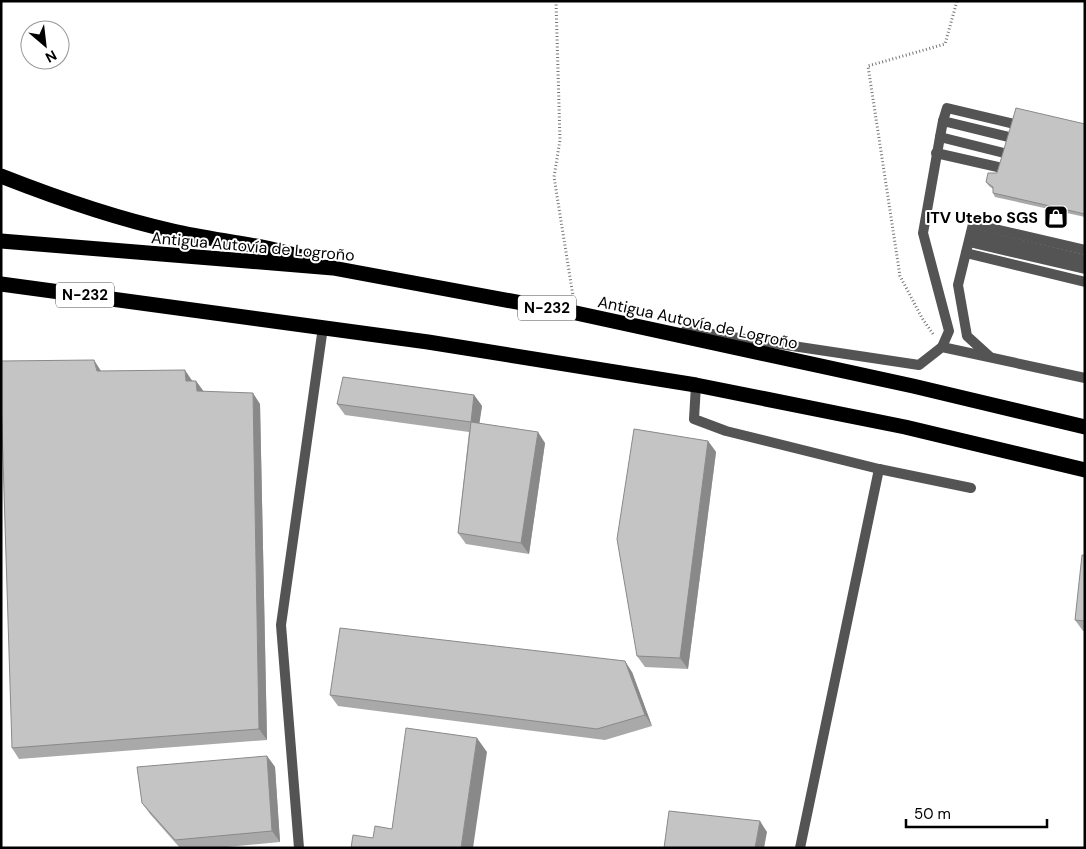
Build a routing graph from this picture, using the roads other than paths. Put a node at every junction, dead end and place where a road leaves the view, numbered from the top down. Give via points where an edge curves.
1 (944, 121) junction
2 (1030, 128) edge
3 (940, 137) junction
4 (1028, 142) edge
5 (936, 153) junction
6 (1027, 158) edge
7 (1018, 172) edge
8 (1, 176) edge
9 (1, 241) edge
10 (969, 242) junction
11 (1085, 250) edge
12 (1085, 260) edge
13 (333, 268) junction
14 (1085, 269) edge
15 (1085, 282) edge
16 (1, 284) edge
17 (576, 313) junction
18 (323, 327) junction
19 (942, 347) junction
20 (990, 357) junction
21 (1085, 378) edge
22 (696, 385) junction
23 (1085, 427) edge
24 (878, 469) junction
25 (1085, 470) edge
26 (971, 488) dead end
27 (299, 848) edge
28 (800, 848) edge

1 - 2 street via 947,108
1 - 3 street
1 - 4 street
3 - 5 street
3 - 6 street
5 - 7 street
5 - 19 street via 924,234 949,330
8 - 13 highway via 84,207 173,231 297,255
9 - 13 highway, Antigua Autovía de Logroño / N-232
10 - 11 street via 973,224
10 - 12 street
10 - 14 street
10 - 15 street
10 - 20 street via 958,285 967,336
13 - 17 highway, Antigua Autovía de Logroño / N-232
16 - 18 highway, N-232
17 - 19 street via 919,365
17 - 23 highway, Antigua Autovía de Logroño / N-232
18 - 22 highway, N-232
18 - 27 street via 281,625
19 - 20 street
20 - 21 street
22 - 24 street via 694,420
22 - 25 highway, N-232 via 905,427
24 - 26 street
24 - 28 street

